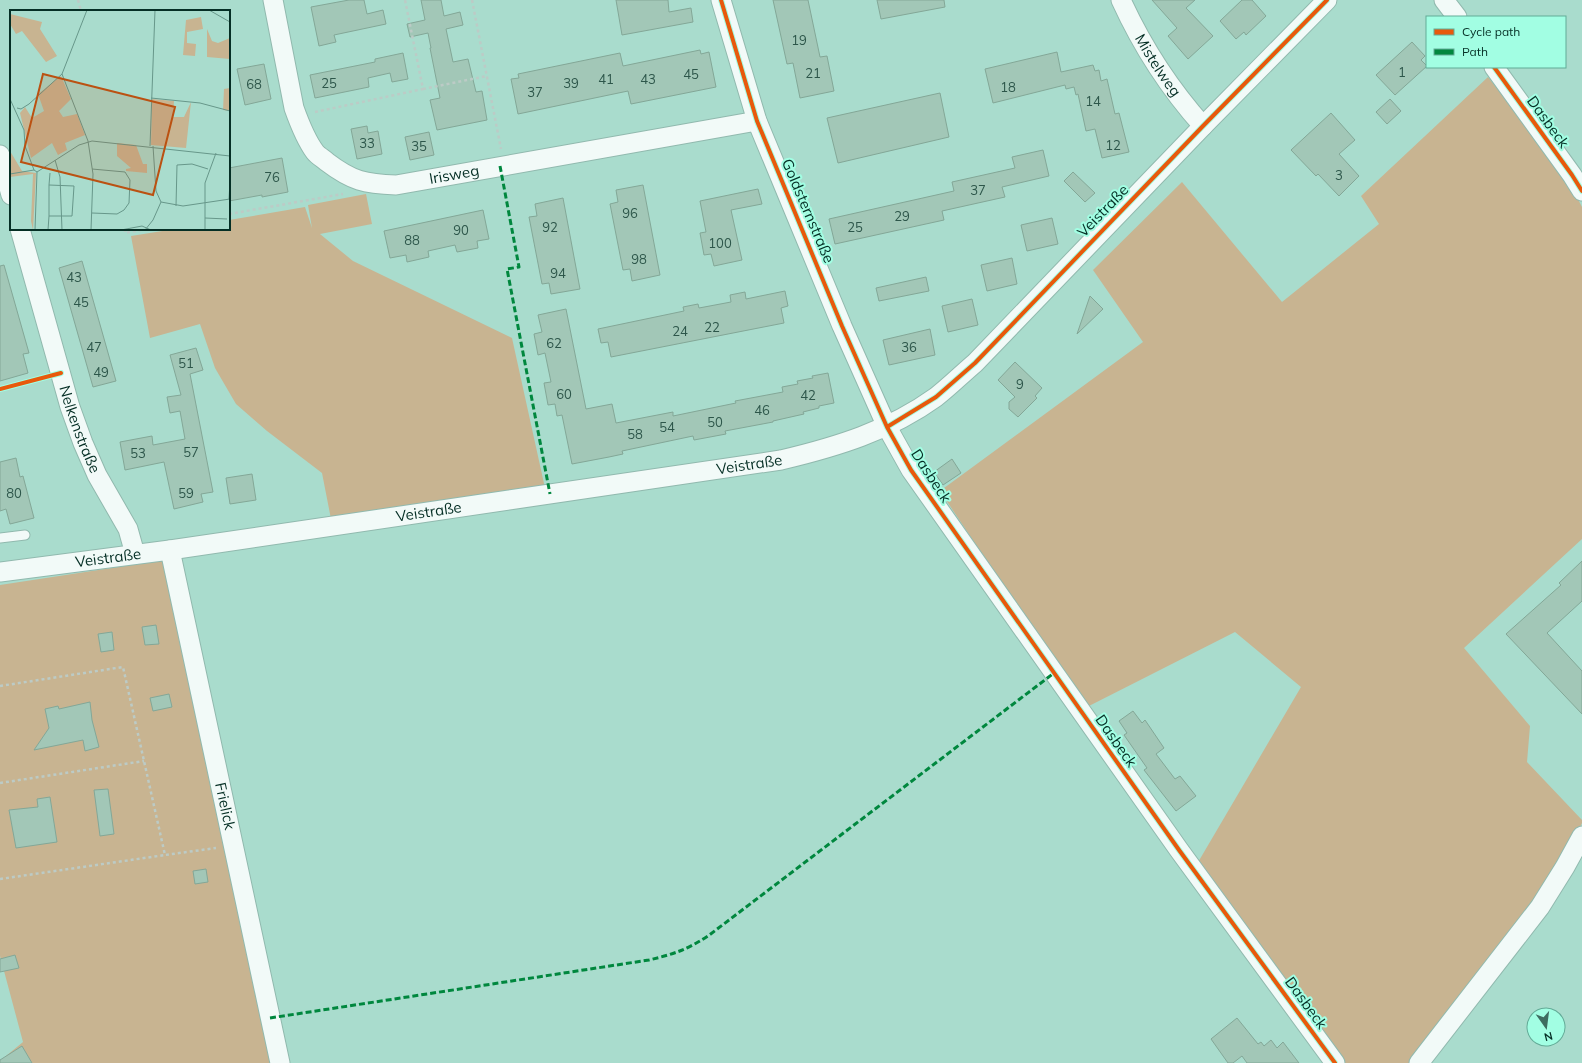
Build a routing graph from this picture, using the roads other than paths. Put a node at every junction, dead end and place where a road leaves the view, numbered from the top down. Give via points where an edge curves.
1 (274, 0) edge
2 (721, 0) edge
3 (1121, 0) edge
4 (1327, 0) edge
5 (1444, 0) edge
6 (1456, 16) edge
7 (1495, 68) edge
8 (757, 121) junction
9 (1203, 126) junction
10 (0, 155) edge
11 (10, 191) edge
12 (1582, 191) edge
13 (20, 230) edge
14 (887, 426) junction
15 (25, 535) dead end
16 (0, 538) edge
17 (170, 550) junction
18 (135, 554) junction
19 (0, 572) edge
20 (1582, 836) edge
21 (280, 1063) edge
22 (1335, 1063) edge
23 (1419, 1063) edge

1 - 8 street, Irisweg via 297,116 316,153 356,180 396,185
2 - 8 street, Goldsternstraße
3 - 9 street, Mistelweg via 1153,61
4 - 9 street, Veistraße
5 - 6 street
7 - 12 street, Dasbeck
8 - 14 street, Goldsternstraße via 842,326
9 - 14 street, Veistraße via 974,362 936,397
10 - 11 street
13 - 18 street, Nelkenstraße via 70,407 97,475 128,529
14 - 17 street, Veistraße via 839,445 781,460
14 - 22 street, Dasbeck via 911,470 1013,616 1179,850
15 - 16 lane
17 - 18 street, Veistraße
17 - 21 street, Frielick
18 - 19 street, Veistraße
20 - 23 street via 1540,907

